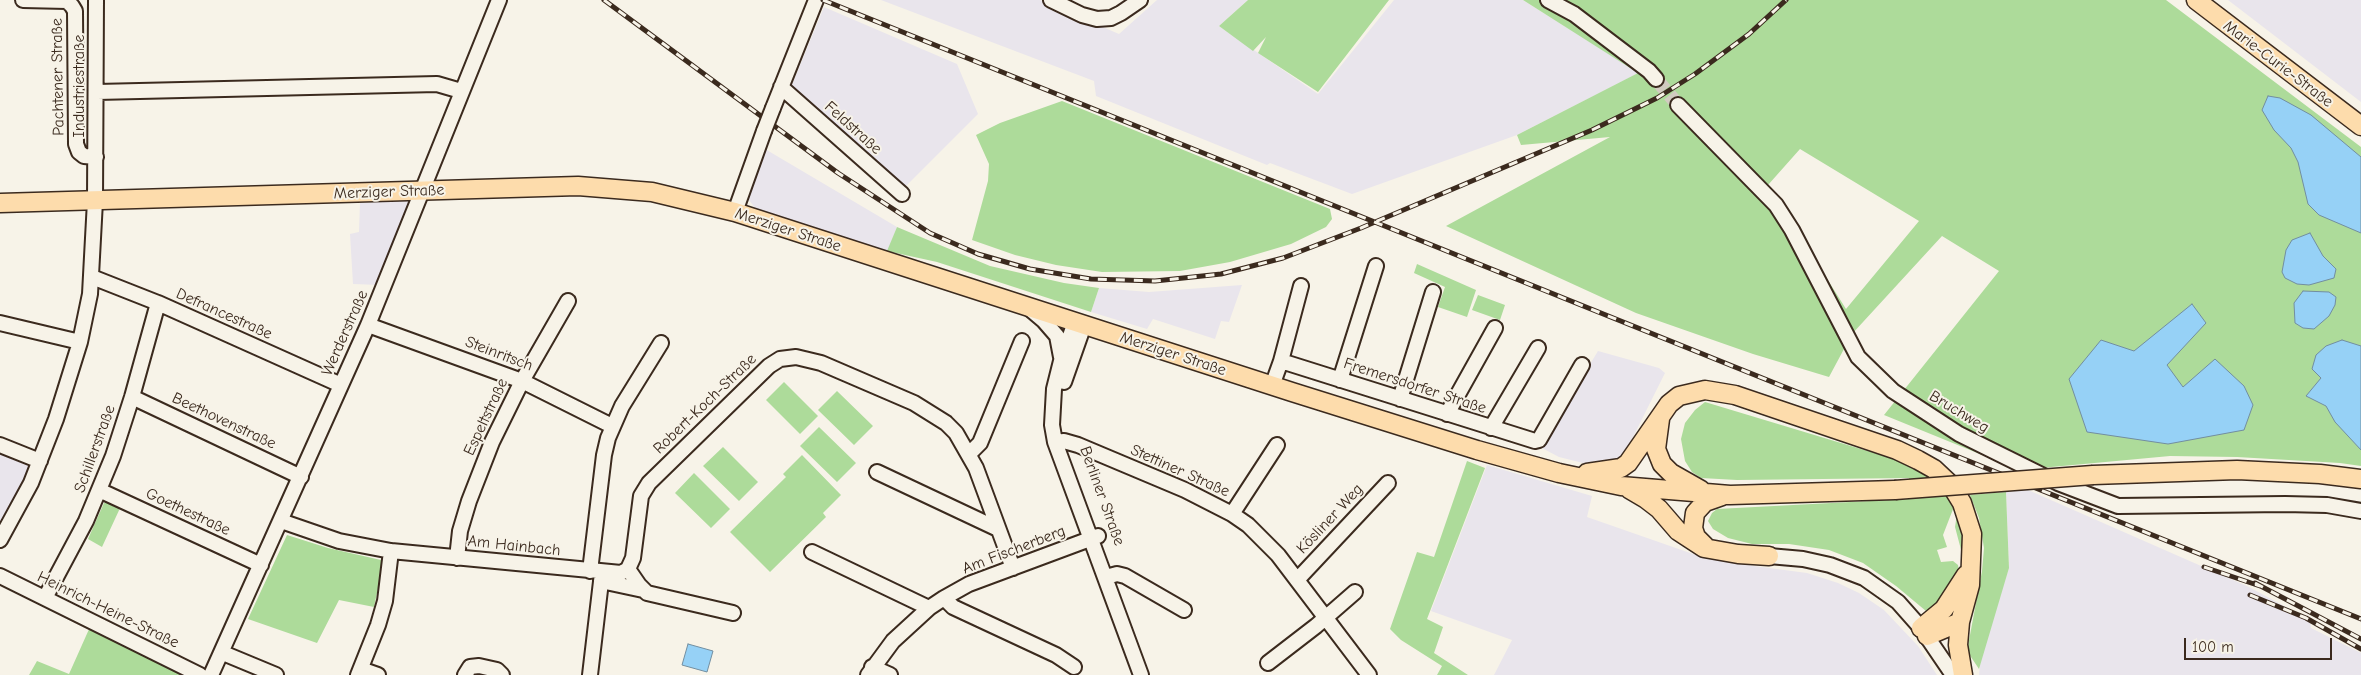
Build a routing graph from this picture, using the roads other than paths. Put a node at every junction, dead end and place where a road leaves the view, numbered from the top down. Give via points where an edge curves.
1 (23, 0) edge
2 (96, 0) edge
3 (500, 0) edge
4 (1051, 0) edge
5 (1140, 0) edge
6 (1548, 0) edge
7 (2196, 0) edge
8 (815, 4) edge
9 (1656, 79) tunnel mouth
10 (781, 87) junction
11 (97, 92) junction
12 (461, 92) junction
13 (1678, 105) tunnel mouth
14 (2361, 126) edge
15 (96, 157) junction
16 (421, 191) junction
17 (902, 194) dead end
18 (95, 201) junction
19 (0, 203) edge
20 (735, 212) junction
21 (1376, 266) dead end
22 (92, 277) junction
23 (1301, 286) dead end
24 (1432, 292) dead end
25 (568, 301) dead end
26 (158, 303) junction
27 (1028, 307) junction
28 (0, 324) edge
29 (1079, 324) junction
30 (368, 325) junction
31 (1495, 328) dead end
32 (73, 340) junction
33 (1022, 341) dead end
34 (661, 342) dead end
35 (1538, 348) dead end
36 (1061, 361) junction
37 (1281, 361) junction
38 (1582, 365) dead end
39 (1340, 380) junction
40 (522, 381) junction
41 (341, 385) junction
42 (1272, 386) junction
43 (132, 397) junction
44 (1400, 400) junction
45 (1662, 412) junction
46 (1447, 414) junction
47 (612, 426) junction
48 (1491, 428) junction
49 (1059, 442) junction
50 (0, 445) edge
51 (1277, 445) dead end
52 (969, 454) junction
53 (40, 461) junction
54 (877, 472) dead end
55 (1552, 472) junction
56 (301, 477) junction
57 (2361, 479) edge
58 (1388, 483) dead end
59 (1621, 486) junction
60 (99, 490) junction
61 (1711, 494) junction
62 (1730, 495) junction
63 (2361, 511) edge
64 (1232, 514) junction
65 (281, 522) junction
66 (998, 529) junction
67 (1095, 538) junction
68 (0, 540) edge
69 (391, 551) junction
70 (1714, 551) junction
71 (812, 552) dead end
72 (1769, 556) joint
73 (457, 558) junction
74 (261, 565) junction
75 (1972, 566) junction
76 (1013, 568) junction
77 (628, 569) junction
78 (598, 575) junction
79 (0, 576) edge
80 (1109, 576) junction
81 (1297, 580) junction
82 (642, 590) junction
83 (1355, 592) dead end
84 (46, 598) junction
85 (944, 598) junction
86 (929, 608) junction
87 (1184, 610) dead end
88 (733, 613) dead end
89 (1326, 618) junction
90 (1960, 622) junction
91 (1924, 632) junction
92 (223, 652) junction
93 (1268, 663) dead end
94 (1074, 668) dead end
95 (870, 671) edge
96 (359, 672) edge
97 (200, 675) edge
98 (211, 675) edge
99 (276, 675) edge
100 (378, 675) edge
101 (465, 675) edge
102 (502, 675) edge
103 (590, 675) edge
104 (890, 675) edge
105 (1141, 675) edge
106 (1148, 675) edge
107 (1369, 675) edge
108 (1953, 675) edge
109 (1963, 675) edge

1 - 15 street, Pachtener Straße via 67,1 75,11 76,144 84,156
2 - 11 street, Industriestraße
3 - 12 street, Werderstraße
4 - 5 street via 1097,19 1111,18
6 - 9 street via 1574,14
7 - 14 main road, Marie-Curie-Straße
8 - 10 street
10 - 17 street, Feldstraße
10 - 20 street, bridge
11 - 12 street via 437,84
11 - 15 street, Industriestraße
12 - 16 street, Werderstraße
13 - 63 street, Bruchweg via 1776,204 1858,357 1893,391 1959,434 2058,483 2118,506 2285,504
15 - 18 street, Industriestraße
16 - 18 main road, Merziger Straße
16 - 20 main road, Merziger Straße via 608,187 674,196
16 - 30 street, Werderstraße
18 - 19 main road, Merziger Straße
18 - 22 street, Industriestraße
20 - 27 main road, Merziger Straße
21 - 39 street
22 - 26 street, Defrancestraße
22 - 32 street, Industriestraße
23 - 37 street
24 - 44 street
25 - 40 street, Espeltstraße
26 - 41 street, Defrancestraße
26 - 43 street, Schillerstraße
27 - 29 main road, Merziger Straße
27 - 36 street, Berliner Straße via 1057,336
28 - 32 street
29 - 36 street, Berliner Straße
29 - 42 main road, Merziger Straße
29 - 49 street, Berliner Straße via 1062,390
30 - 40 street, Steinritsch
30 - 41 street, Werderstraße
31 - 46 street
32 - 53 street, Industriestraße via 56,419
33 - 52 street via 980,443
34 - 47 street
35 - 48 street
36 - 49 street, Berliner Straße via 1052,409
37 - 39 street, Fremersdorfer Straße
37 - 42 street
38 - 48 street, Fremersdorfer Straße via 1539,440
39 - 44 street, Fremersdorfer Straße
40 - 47 street, Steinritsch
40 - 73 street, Espeltstraße via 479,473 460,531
41 - 56 street, Werderstraße
42 - 55 main road, Merziger Straße
43 - 56 street, Beethovenstraße
43 - 60 street, Schillerstraße
44 - 46 street, Fremersdorfer Straße
45 - 55 main road via 1621,468 1603,473
45 - 61 main road via 1656,449 1662,464 1686,482
45 - 75 main road via 1668,404 1685,394 1719,391 1897,450 1918,460 1951,484 1961,502 1972,534
46 - 48 street, Fremersdorfer Straße
47 - 78 street via 604,455
49 - 64 street, Stettiner Straße via 1078,445 1185,490
49 - 67 street, Berliner Straße
50 - 53 street
51 - 64 street
52 - 66 street, Robert-Koch-Straße
52 - 77 street, Robert-Koch-Straße via 946,423 914,403 808,358 780,359 749,384 649,483 640,496 633,558
53 - 68 street, Industriestraße
54 - 66 street
55 - 59 main road
56 - 65 street, Werderstraße
57 - 62 main road, bridge via 2237,470 2093,475 1895,490
58 - 81 street, Kösliner Weg
59 - 61 main road
59 - 70 main road via 1659,509 1685,538
60 - 74 street, Goethestraße
60 - 84 street, Schillerstraße
61 - 62 main road
62 - 70 main road via 1705,502 1695,513 1693,528 1696,537
64 - 81 street, Stettiner Straße via 1260,536
65 - 69 street, Am Hainbach via 338,541
65 - 74 street, Werderstraße
66 - 76 street, Robert-Koch-Straße
67 - 76 street, Am Fischerberg
67 - 80 street, Berliner Straße
69 - 73 street, Am Hainbach
69 - 96 street via 385,601
70 - 72 main road
71 - 86 street
72 - 91 street via 1803,559 1849,570 1898,602
73 - 78 street, Am Hainbach
74 - 92 street, Werderstraße
75 - 90 main road
75 - 91 main road via 1944,609
76 - 85 street, Am Fischerberg via 969,584
77 - 78 street, Am Hainbach via 621,573
77 - 82 street
78 - 82 street
78 - 103 street
79 - 84 street, Heinrich-Heine-Straße
80 - 87 street via 1124,576
80 - 105 street, Berliner Straße
80 - 106 street, Berliner Straße
81 - 89 street, Stettiner Straße
82 - 88 street
83 - 89 street
84 - 97 street, Heinrich-Heine-Straße
85 - 86 street, Am Fischerberg
85 - 94 street via 953,607 1056,655
86 - 95 street, Am Fischerberg via 893,641
89 - 93 street
89 - 107 street, Stettiner Straße
90 - 91 main road
90 - 109 main road via 1958,645
91 - 108 street
92 - 98 street, Werderstraße
92 - 99 street
95 - 104 street, Am Fischerberg
96 - 100 street
101 - 102 street via 470,667 479,666 498,670

